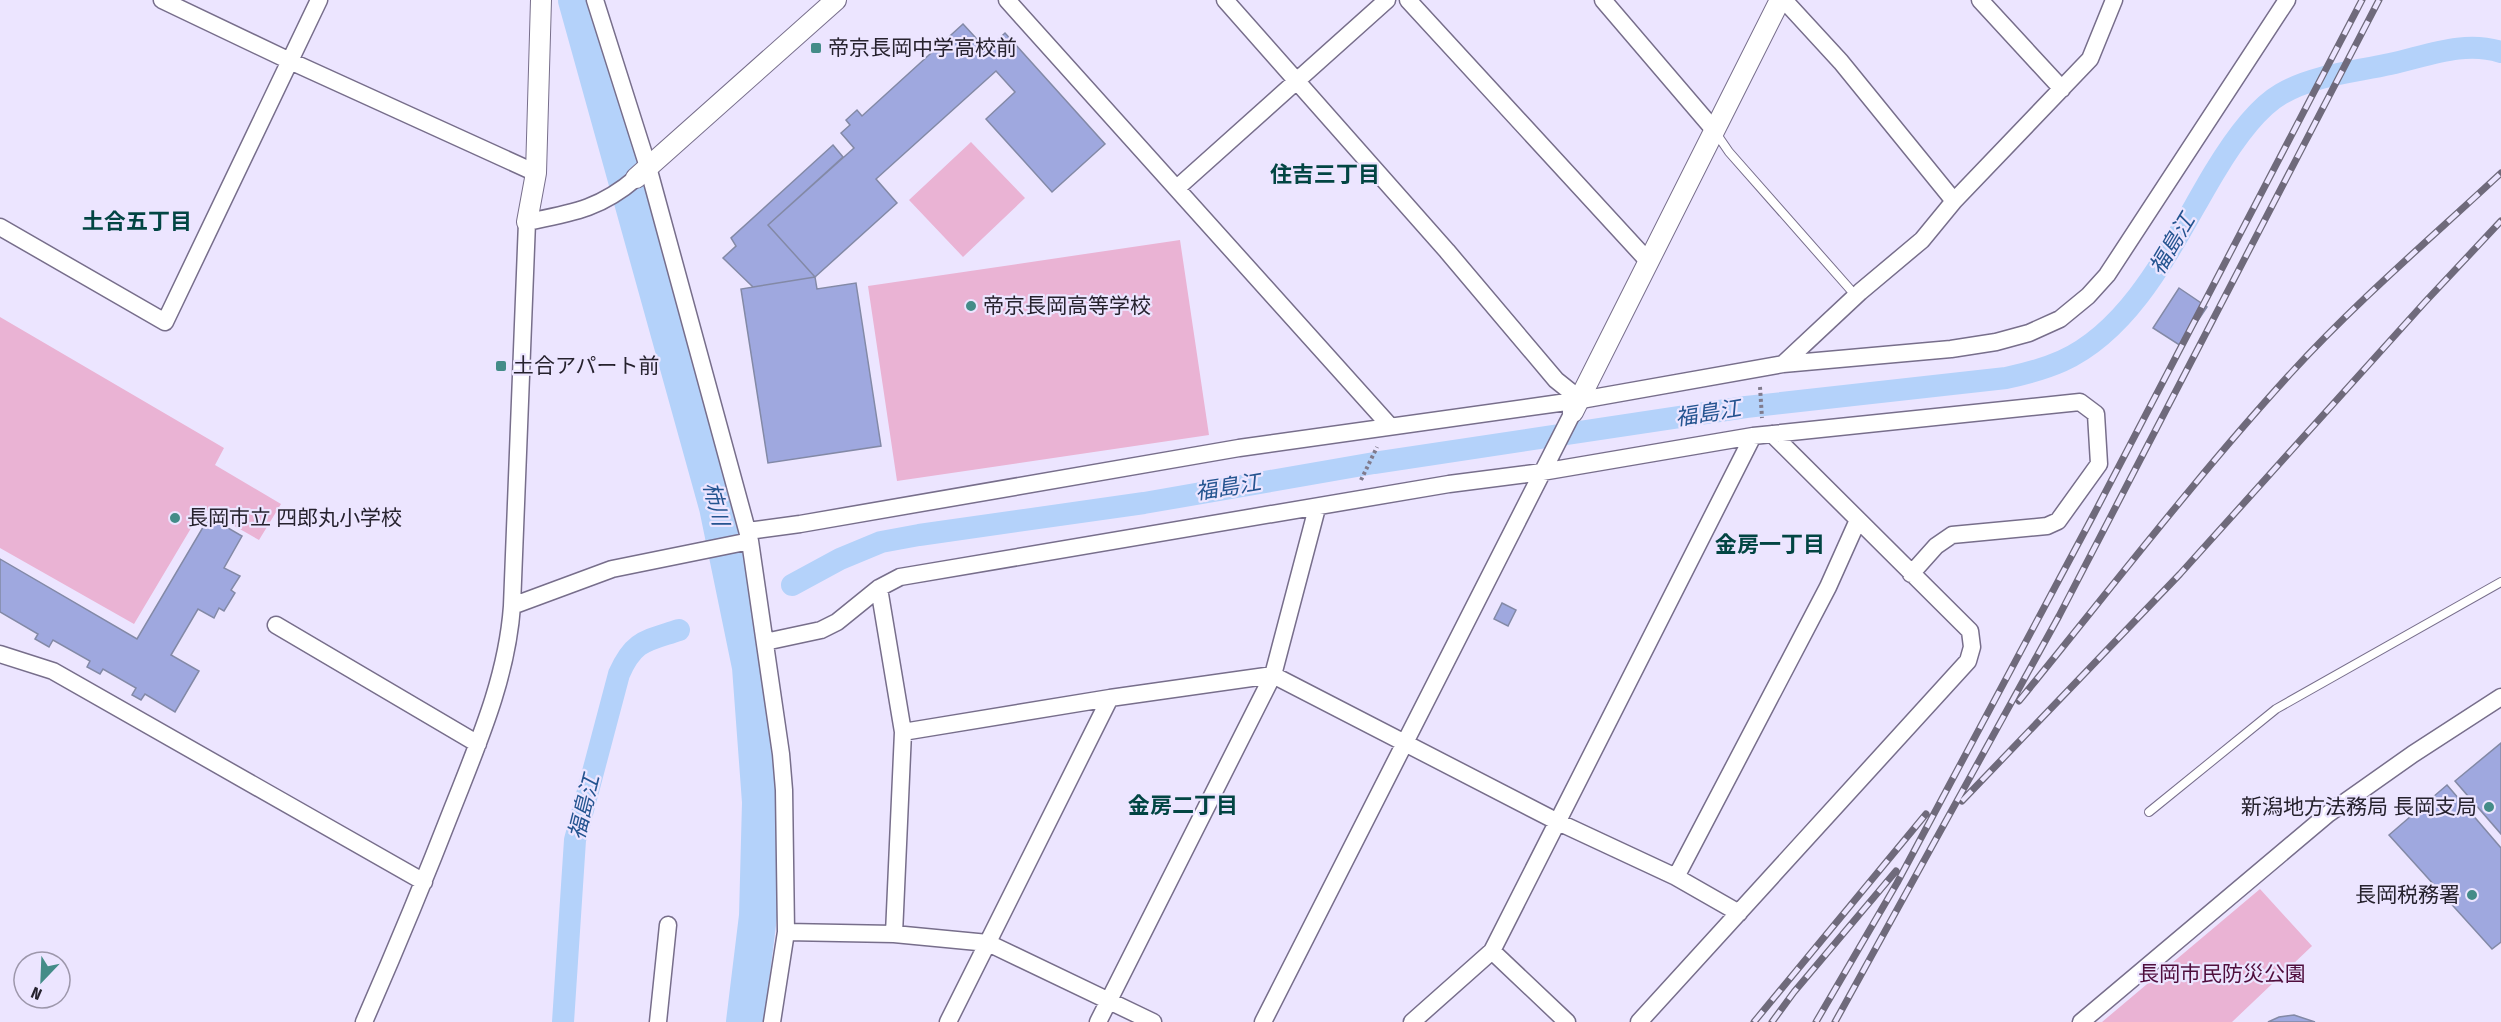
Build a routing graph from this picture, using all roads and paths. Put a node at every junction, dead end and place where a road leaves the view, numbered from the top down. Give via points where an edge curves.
1 (162, 0) edge
2 (319, 0) edge
3 (542, 0) edge
4 (596, 0) edge
5 (1007, 0) edge
6 (1225, 0) edge
7 (1387, 0) edge
8 (1408, 0) edge
9 (1603, 0) edge
10 (1782, 0) edge
11 (1980, 0) edge
12 (2114, 0) edge
13 (2287, 0) edge
14 (831, 1) edge
15 (290, 61) junction
16 (1297, 80) junction
17 (2062, 89) junction
18 (1715, 131) junction
19 (642, 172) junction
20 (536, 173) junction
21 (1178, 188) junction
22 (1954, 201) junction
23 (527, 222) junction
24 (0, 227) edge
25 (1648, 261) junction
26 (1856, 296) junction
27 (1783, 364) junction
28 (1760, 386) dead end
29 (1577, 406) junction
30 (1390, 426) junction
31 (1763, 431) junction
32 (1377, 448) dead end
33 (1542, 472) junction
34 (1359, 485) dead end
35 (1317, 508) junction
36 (1858, 520) junction
37 (747, 538) junction
38 (1911, 574) junction
39 (2499, 587) edge
40 (879, 588) junction
41 (512, 606) junction
42 (276, 625) dead end
43 (765, 642) junction
44 (0, 654) edge
45 (1273, 675) junction
46 (2501, 697) edge
47 (1110, 698) junction
48 (903, 732) junction
49 (1407, 742) junction
50 (478, 744) junction
51 (2149, 812) dead end
52 (1558, 822) junction
53 (1676, 877) junction
54 (424, 882) junction
55 (1739, 913) junction
56 (668, 924) dead end
57 (786, 932) junction
58 (894, 934) junction
59 (988, 943) junction
60 (1492, 951) junction
61 (1110, 1000) junction
62 (1549, 1016) edge
63 (364, 1022) edge
64 (658, 1022) edge
65 (772, 1022) edge
66 (948, 1022) edge
67 (1098, 1022) edge
68 (1153, 1022) edge
69 (1263, 1022) edge
70 (1412, 1022) edge
71 (1568, 1022) edge
72 (1639, 1022) edge
73 (2081, 1022) edge

1 - 15 street
2 - 15 street
3 - 20 street
4 - 19 street
5 - 21 street
6 - 16 street
7 - 16 street
8 - 25 street
9 - 18 street
10 - 18 street
10 - 22 street via 1841,62
11 - 17 street
12 - 17 street via 2090,59
13 - 27 street via 2108,275 2060,319 1996,342
14 - 19 street
15 - 20 street
15 - 24 street via 165,322
16 - 21 street
16 - 29 street via 1448,251
17 - 22 street
18 - 25 street
18 - 26 lane
19 - 23 street via 606,199 578,211
19 - 37 street
20 - 23 street
21 - 30 street
22 - 26 street via 1922,240
23 - 41 street
25 - 29 street
26 - 27 street
27 - 29 street
28 - 31 path
29 - 30 street
29 - 33 street
30 - 37 street via 812,522
31 - 33 street
31 - 36 street
31 - 38 street via 2080,402 2096,414 2099,464 2058,521 2046,526 1952,535 1936,546
31 - 52 street
32 - 34 path
33 - 35 street
33 - 49 street
35 - 40 street via 900,577
35 - 45 street
36 - 38 street
36 - 53 street via 1828,587
37 - 41 street via 612,569
37 - 43 street
38 - 55 street via 1970,632 1972,647 1968,661
39 - 51 lane via 2276,709
40 - 43 street via 821,630
40 - 48 street
41 - 50 street via 506,654
42 - 50 street
43 - 57 street via 784,790
44 - 54 street via 53,671
45 - 47 street
45 - 49 street
45 - 61 street
46 - 73 street via 2328,814
47 - 48 street
47 - 59 street
48 - 58 street
49 - 52 street
49 - 69 street
50 - 54 street
52 - 53 street
52 - 60 street
53 - 55 street
54 - 63 street
55 - 72 street
56 - 64 street
57 - 58 street
57 - 65 street
58 - 59 street
59 - 61 street
59 - 66 street
60 - 62 street
60 - 70 street
61 - 67 street
61 - 68 street
62 - 71 street

